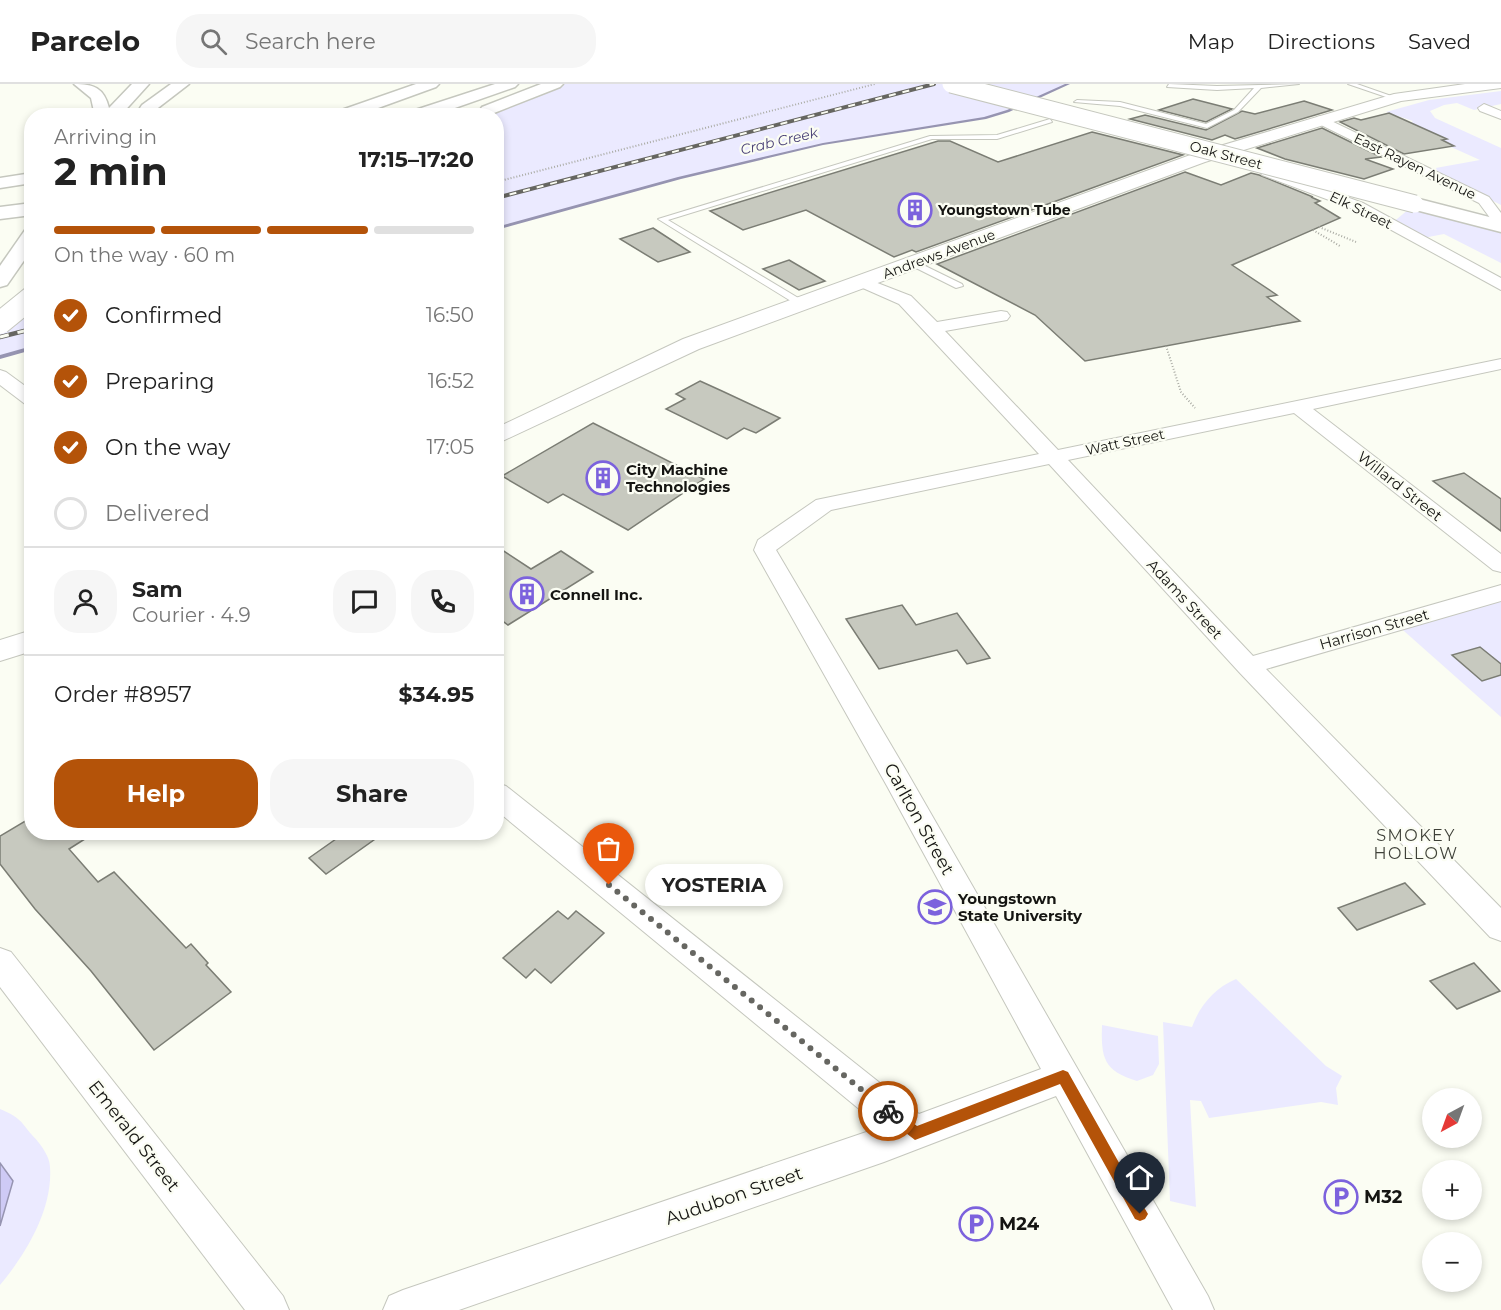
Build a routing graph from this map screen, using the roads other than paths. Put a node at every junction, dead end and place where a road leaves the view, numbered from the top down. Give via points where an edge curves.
1 (82, 84) edge
2 (141, 84) edge
3 (166, 84) edge
4 (181, 84) edge
5 (431, 84) edge
6 (463, 84) edge
7 (510, 84) edge
8 (555, 84) edge
9 (951, 84) edge
10 (1296, 84) edge
11 (1351, 84) edge
12 (1499, 84) edge
13 (1168, 87) dead end
14 (1258, 87) junction
15 (1394, 98) junction
16 (1077, 102) dead end
17 (1501, 104) edge
18 (101, 108) edge
19 (118, 108) edge
20 (148, 108) edge
21 (150, 108) edge
22 (362, 108) edge
23 (412, 108) edge
24 (441, 108) edge
25 (493, 108) edge
26 (1501, 115) edge
27 (1321, 120) junction
28 (1050, 121) dead end
29 (1212, 154) junction
30 (24, 179) edge
31 (0, 183) edge
32 (24, 192) edge
33 (0, 195) edge
34 (24, 210) edge
35 (0, 213) edge
36 (1501, 224) edge
37 (24, 246) edge
38 (913, 263) junction
39 (0, 281) edge
40 (862, 282) junction
41 (1501, 285) edge
42 (24, 286) edge
43 (959, 286) dead end
44 (24, 288) edge
45 (802, 304) junction
46 (0, 311) edge
47 (1001, 316) dead end
48 (0, 323) edge
49 (933, 328) junction
50 (1501, 364) edge
51 (2, 378) edge
52 (24, 394) edge
53 (1299, 407) junction
54 (504, 433) edge
55 (1053, 457) junction
56 (765, 550) joint
57 (1501, 565) edge
58 (1501, 593) edge
59 (24, 643) edge
60 (0, 651) edge
61 (1248, 666) junction
62 (504, 800) edge
63 (1501, 928) edge
64 (0, 962) edge
65 (1063, 1077) junction
66 (915, 1133) junction
67 (269, 1310) edge
68 (404, 1310) edge
69 (1194, 1310) edge

1 - 18 main road via 98,96
2 - 19 main road
3 - 20 main road
4 - 21 main road
5 - 22 main road
6 - 23 main road
7 - 24 main road
8 - 25 main road
9 - 36 main road, Oak Street, bridge
10 - 14 lane
11 - 15 lane
12 - 15 street, Andrews Avenue
13 - 14 lane
14 - 16 lane via 1236,111 1207,126 1120,104
15 - 27 street, Andrews Avenue
17 - 26 street via 1484,108
27 - 29 street, Andrews Avenue
27 - 36 street, East Rayen Avenue via 1484,200
28 - 45 lane via 997,136 932,137 662,219
29 - 38 street, Andrews Avenue
29 - 41 street, Elk Street via 1358,206
30 - 31 main road
32 - 33 main road
34 - 35 main road
37 - 39 main road
38 - 40 street, Andrews Avenue
38 - 43 lane
40 - 45 street, Andrews Avenue
40 - 49 street, Adams Street via 905,300
42 - 46 main road
44 - 48 main road, bridge
45 - 54 street, Andrews Avenue via 663,356
47 - 49 street
49 - 55 street, Adams Street
50 - 53 street, Watt Street
51 - 52 street
53 - 55 street, Watt Street
53 - 57 street, Willard Street
55 - 56 street, Watt Street via 824,505 766,545
55 - 61 street, Adams Street
56 - 65 street, Carlton Street
58 - 61 street, Harrison Street
59 - 60 street
61 - 63 street, Adams Street
62 - 66 street
64 - 67 street, Emerald Street
65 - 66 street, Audubon Street
65 - 69 street, Carlton Street
66 - 68 street, Audubon Street

